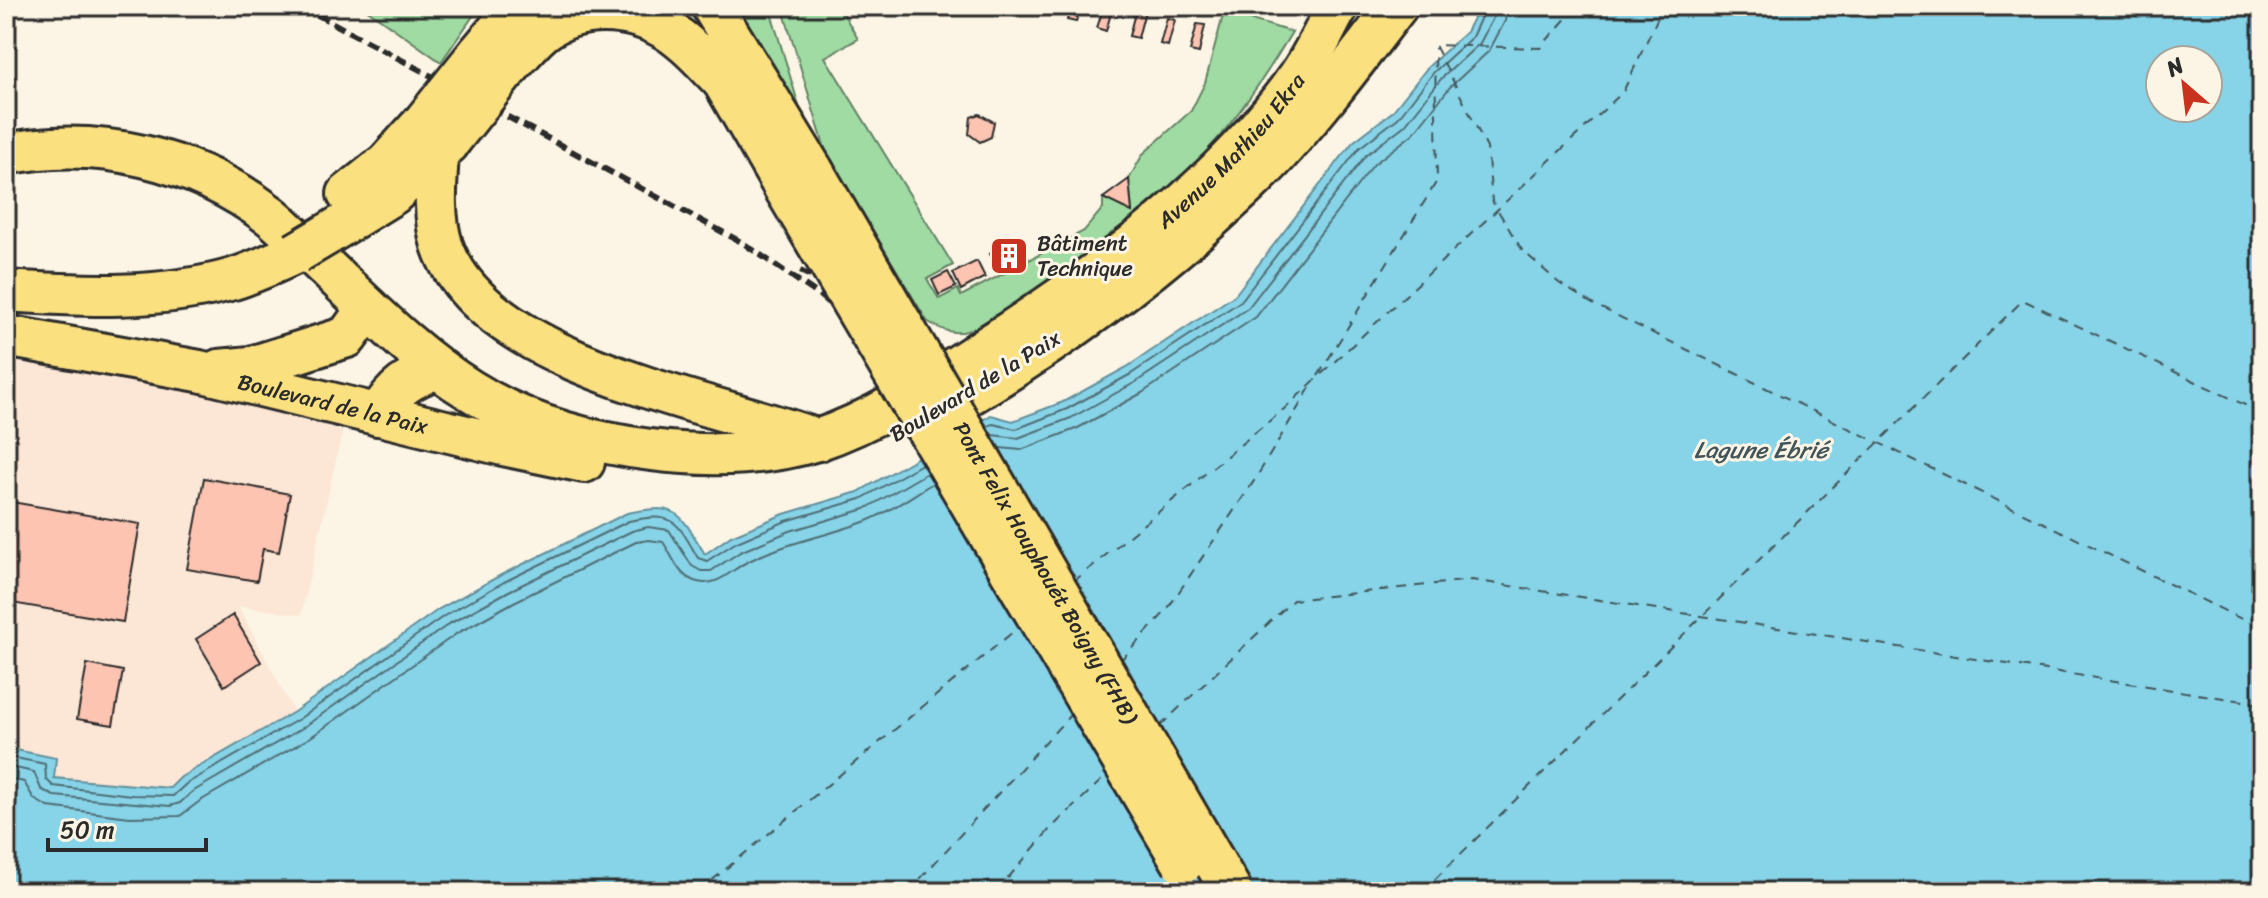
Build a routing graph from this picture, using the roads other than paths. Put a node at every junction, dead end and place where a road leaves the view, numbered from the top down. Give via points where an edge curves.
1 (518, 6) edge
2 (681, 6) edge
3 (712, 6) edge
4 (1338, 6) edge
5 (1397, 6) edge
6 (491, 64) junction
7 (721, 79) junction
8 (437, 140) junction
9 (6, 154) edge
10 (799, 179) junction
11 (303, 236) junction
12 (6, 265) edge
13 (6, 291) edge
14 (358, 322) junction
15 (6, 336) edge
16 (977, 353) joint
17 (437, 368) junction
18 (199, 371) junction
19 (338, 406) junction
20 (378, 415) junction
21 (818, 440) junction
22 (1200, 892) edge
23 (1232, 892) edge

1 - 6 main road
2 - 7 main road, Pont Felix Houphouét Boigny (FHB)
3 - 10 main road, Pont Felix Houphouét Boigny (FHB)
4 - 16 main road, Avenue Mathieu Ekra via 1300,75 1191,198 1052,304
5 - 20 main road, Boulevard de la Paix via 1283,149 1149,271 971,393 840,459 750,477 679,476 619,469
6 - 7 main road via 575,16 615,11 680,38
6 - 8 main road, bridge
7 - 10 main road, Pont Felix Houphouét Boigny (FHB)
8 - 11 main road via 387,163
8 - 21 main road via 435,215 443,246 484,307 584,364
9 - 14 main road, Boulevard de la Paix via 39,147 93,147 146,156 199,175 274,219
10 - 22 main road, Pont Felix Houphouét Boigny (FHB), bridge
10 - 23 main road, Pont Felix Houphouét Boigny (FHB), bridge
11 - 12 main road via 222,261 147,272
11 - 13 main road via 234,278 159,293
14 - 17 main road, Boulevard de la Paix
14 - 18 main road via 251,367
14 - 19 main road
15 - 18 main road, Boulevard de la Paix
16 - 21 main road, Boulevard de la Paix via 887,410
17 - 20 main road via 391,394
17 - 21 main road, Boulevard de la Paix via 501,409 564,434 618,446 749,455
18 - 19 main road, Boulevard de la Paix
19 - 20 main road, Boulevard de la Paix

